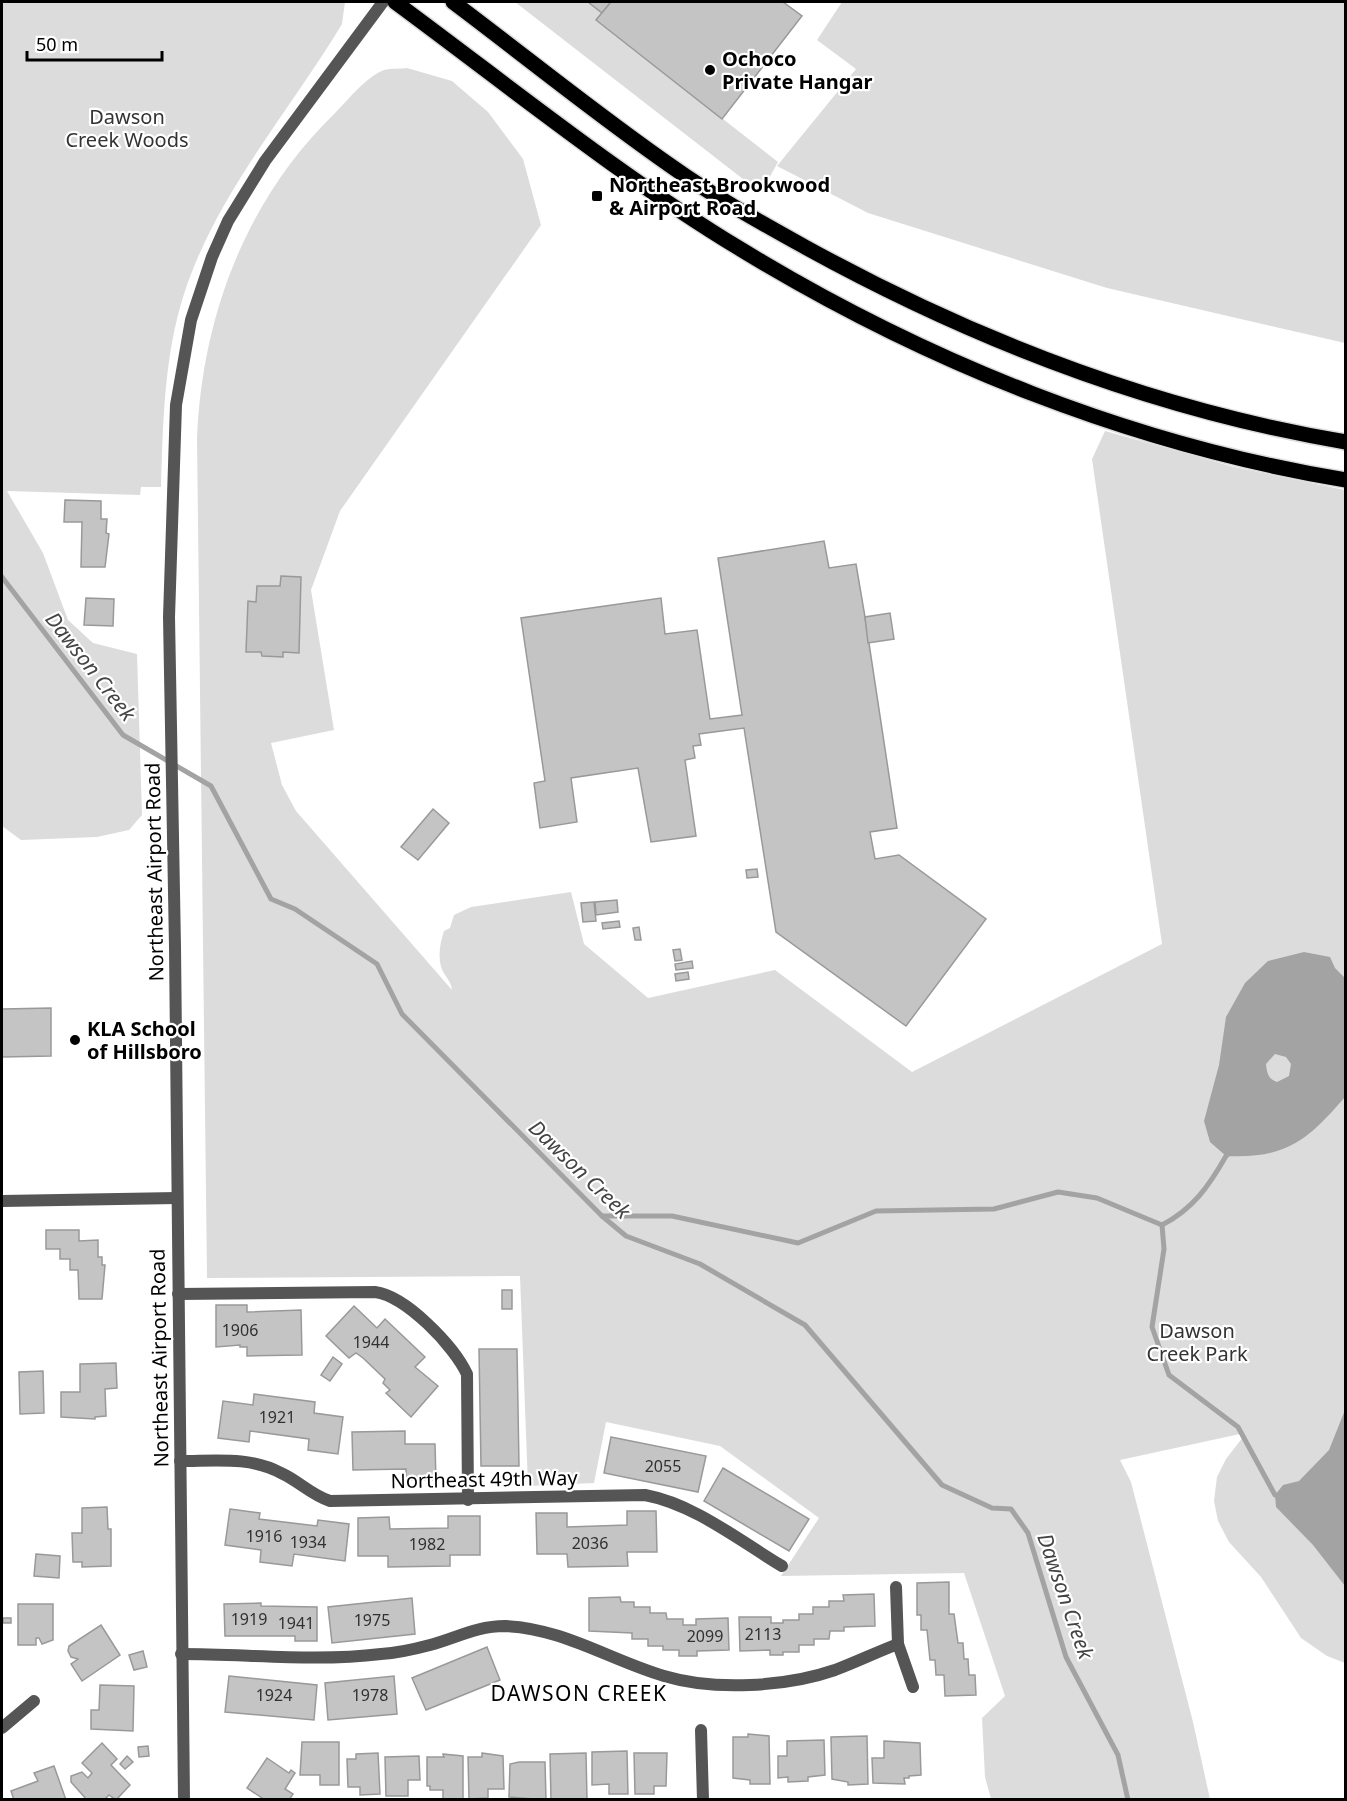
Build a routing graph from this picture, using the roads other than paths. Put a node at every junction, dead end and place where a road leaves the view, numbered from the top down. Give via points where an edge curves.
1 (383, 2) edge
2 (395, 2) edge
3 (453, 2) edge
4 (1346, 441) edge
5 (1346, 480) edge
6 (177, 1198) junction
7 (2, 1201) edge
8 (178, 1294) junction
9 (180, 1461) junction
10 (468, 1500) junction
11 (782, 1566) dead end
12 (896, 1587) dead end
13 (898, 1644) junction
14 (181, 1654) junction
15 (913, 1687) dead end
16 (34, 1701) dead end
17 (2, 1728) edge
18 (701, 1730) dead end
19 (184, 1800) edge
20 (703, 1800) edge

1 - 6 street, Northeast Airport Road via 240,199 212,257 191,320 176,405 169,617
2 - 5 main road via 656,194 785,275 895,333 1037,395 1124,425 1237,457
3 - 4 main road via 671,167 793,240 942,317 1041,359 1133,390 1211,412
6 - 7 street
6 - 8 street, Northeast Airport Road
8 - 9 street, Northeast Airport Road
8 - 10 street via 375,1292 404,1302 460,1359 467,1374
9 - 10 street, Northeast 49th Way via 246,1461 282,1473 316,1497 330,1501
9 - 14 street, Northeast Airport Road
10 - 11 street, Northeast 49th Way via 645,1495 666,1499
12 - 13 street
13 - 14 street via 833,1671 740,1685 704,1685 665,1677 542,1630 503,1626 472,1629 431,1645 396,1652 338,1659
13 - 15 street
14 - 19 street, Northeast Airport Road
16 - 17 street
18 - 20 street

